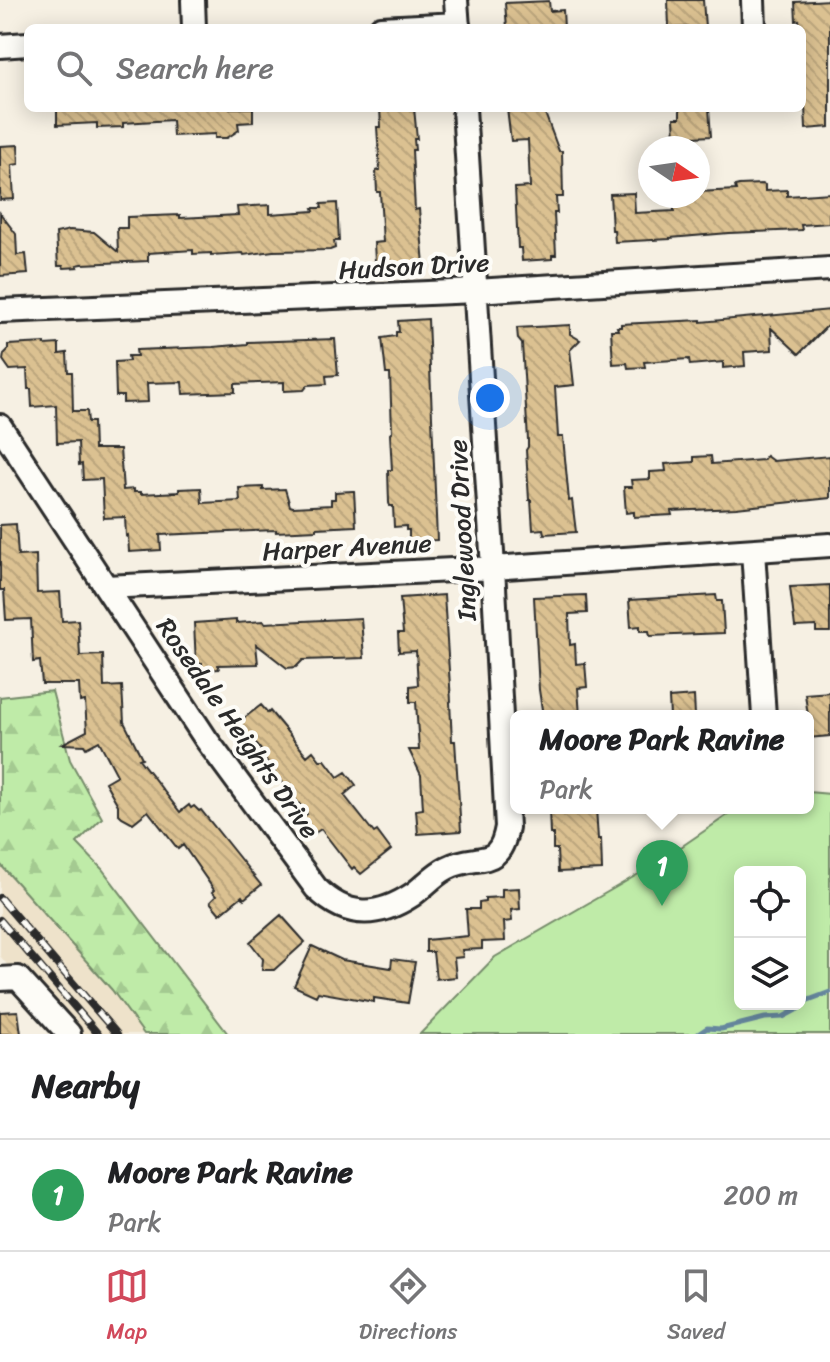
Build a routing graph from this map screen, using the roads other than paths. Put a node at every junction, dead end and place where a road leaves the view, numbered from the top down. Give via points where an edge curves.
1 (193, 0) edge
2 (456, 0) edge
3 (753, 0) edge
4 (194, 24) edge
5 (458, 24) edge
6 (754, 24) edge
7 (24, 44) edge
8 (0, 46) edge
9 (464, 112) edge
10 (830, 269) edge
11 (476, 291) junction
12 (0, 311) edge
13 (0, 426) edge
14 (830, 545) edge
15 (753, 551) junction
16 (493, 568) junction
17 (106, 587) junction
18 (764, 710) edge
19 (499, 851) joint
20 (9, 978) edge
21 (69, 1034) edge

1 - 4 street
2 - 5 street
3 - 6 street
7 - 8 street
9 - 11 street, Inglewood Drive
10 - 11 street, Hudson Drive
11 - 12 street, Hudson Drive
11 - 16 street, Inglewood Drive
13 - 17 street, Rosedale Heights Drive
14 - 15 street, Harper Avenue
15 - 16 street, Harper Avenue
15 - 18 street
16 - 17 street, Harper Avenue
16 - 19 street, Inglewood Drive via 507,827
17 - 19 street, Rosedale Heights Drive via 206,739 327,899 359,912 385,908 415,894 448,867
20 - 21 street

